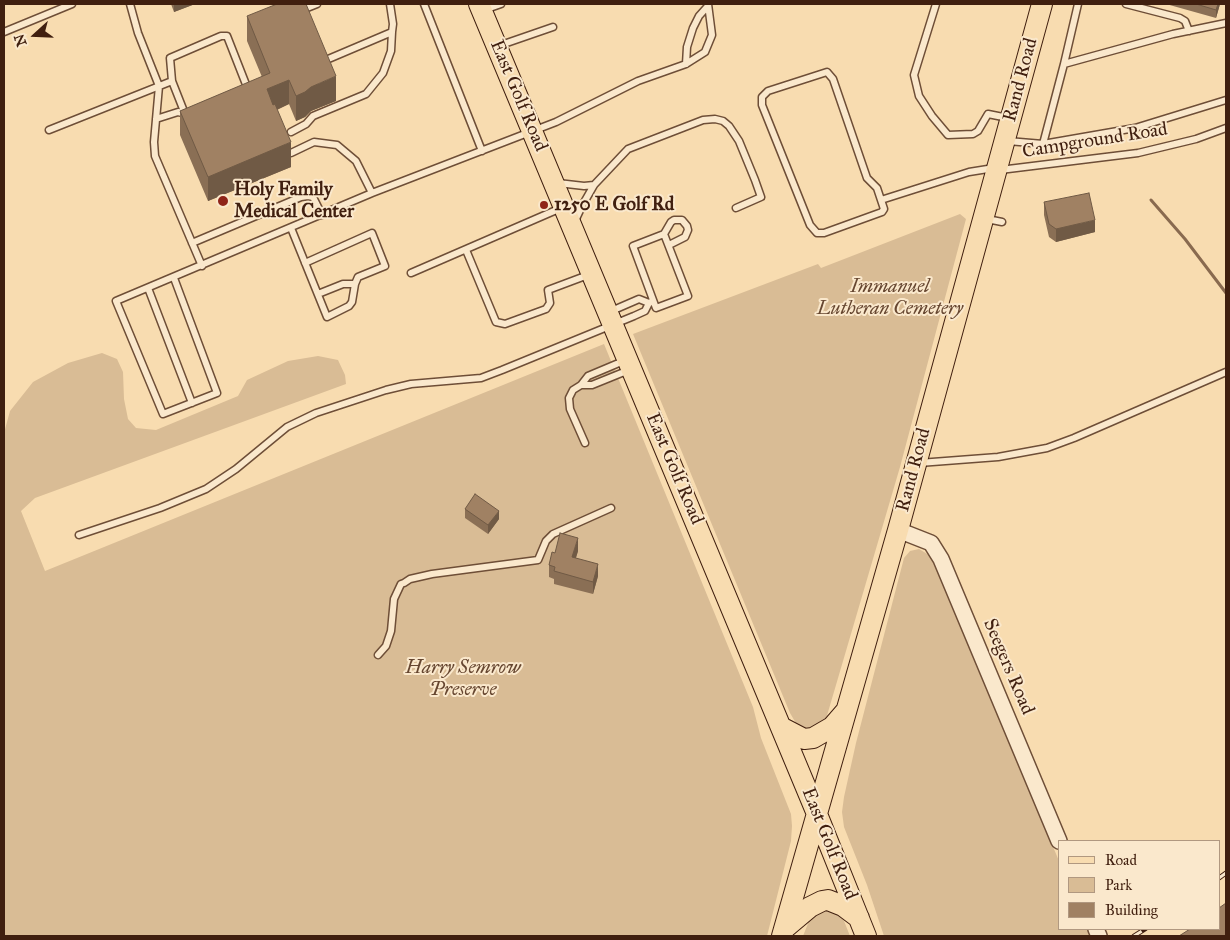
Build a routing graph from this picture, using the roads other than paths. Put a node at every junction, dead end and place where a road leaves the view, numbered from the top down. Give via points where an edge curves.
1 (72, 4) edge
2 (130, 4) edge
3 (317, 4) edge
4 (390, 4) edge
5 (424, 4) edge
6 (501, 4) edge
7 (936, 4) edge
8 (1042, 4) edge
9 (1078, 4) edge
10 (1126, 4) edge
11 (708, 5) edge
12 (481, 7) edge
13 (294, 13) edge
14 (1226, 23) edge
15 (553, 27) dead end
16 (1189, 31) junction
17 (4, 32) edge
18 (392, 32) junction
19 (497, 47) junction
20 (326, 60) edge
21 (686, 64) junction
22 (1064, 64) junction
23 (172, 81) junction
24 (159, 86) junction
25 (236, 95) edge
26 (1226, 100) edge
27 (194, 111) edge
28 (185, 114) junction
29 (156, 119) junction
30 (1010, 119) junction
31 (1226, 128) edge
32 (49, 130) dead end
33 (533, 131) junction
34 (290, 132) dead end
35 (1005, 140) junction
36 (1043, 144) junction
37 (482, 150) junction
38 (291, 153) edge
39 (997, 169) junction
40 (554, 183) junction
41 (594, 185) junction
42 (372, 194) junction
43 (881, 200) junction
44 (564, 207) junction
45 (736, 208) dead end
46 (322, 215) junction
47 (573, 227) junction
48 (291, 228) junction
49 (664, 234) junction
50 (192, 243) junction
51 (669, 245) junction
52 (466, 250) junction
53 (305, 263) junction
54 (202, 266) junction
55 (411, 273) dead end
56 (592, 273) junction
57 (174, 278) junction
58 (355, 284) junction
59 (148, 288) junction
60 (318, 294) junction
61 (651, 302) junction
62 (612, 318) junction
63 (630, 363) junction
64 (1226, 372) edge
65 (581, 385) junction
66 (192, 402) junction
67 (584, 443) dead end
68 (915, 463) junction
69 (611, 508) dead end
70 (898, 530) junction
71 (79, 535) dead end
72 (378, 655) dead end
73 (847, 711) junction
74 (781, 727) junction
75 (818, 814) junction
76 (1059, 840) edge
77 (862, 927) edge
78 (784, 932) edge

1 - 17 lane
2 - 24 lane
3 - 13 lane
4 - 18 lane
5 - 37 lane
6 - 12 lane
7 - 30 lane via 914,75 919,96 948,136 973,134 988,114
8 - 30 main road, Rand Road
9 - 22 lane
10 - 16 lane via 1180,18
11 - 21 lane via 693,28
11 - 21 lane via 712,35 706,52
12 - 19 main road, East Golf Road
14 - 16 lane
15 - 19 lane
16 - 22 lane
18 - 20 lane
18 - 34 lane via 391,51 383,73 366,94 313,116 306,124
19 - 33 main road, East Golf Road
21 - 33 lane via 638,81
22 - 36 lane
23 - 24 lane
23 - 25 lane via 170,58 227,36 247,87
23 - 28 lane
24 - 29 lane
24 - 32 lane
26 - 36 lane via 1134,128
27 - 28 lane
28 - 29 lane via 178,112
29 - 50 lane via 155,156
30 - 35 main road, Rand Road
31 - 39 lane, Campground Road via 1138,154
33 - 37 lane
33 - 40 main road, East Golf Road
35 - 36 lane
35 - 39 main road, Rand Road
37 - 42 lane
38 - 42 lane via 314,142 337,145 356,161
39 - 43 lane, Campground Road via 969,172
39 - 68 main road, Rand Road via 993,220
40 - 41 lane
40 - 44 main road, East Golf Road
41 - 45 lane via 628,149 703,120 714,119 723,121 739,141 761,197
41 - 47 lane
42 - 46 lane
43 - 43 lane via 877,188 867,178 833,79 827,72 768,92 762,97 762,105 810,225 817,233 882,212
44 - 47 main road, East Golf Road
44 - 52 lane
46 - 48 lane
46 - 50 lane via 313,197 301,196
47 - 56 main road, East Golf Road
48 - 53 lane
48 - 54 lane
49 - 51 lane
49 - 51 lane via 674,220 682,220 687,226 685,237
49 - 61 lane via 633,246
50 - 54 lane
51 - 61 lane via 688,296 656,308
52 - 55 lane
52 - 56 lane via 496,322 506,324 546,309 550,303 548,290
53 - 58 lane via 372,233 385,266 358,277
53 - 60 lane
54 - 57 lane
56 - 62 main road, East Golf Road
57 - 59 lane
57 - 66 lane via 217,393
58 - 60 lane via 343,284
58 - 60 lane via 349,306 326,317
59 - 66 lane
59 - 66 lane via 116,301 163,414
61 - 62 lane via 645,312
61 - 62 lane via 640,299
62 - 63 main road, East Golf Road
62 - 71 lane via 481,378 411,384 316,413 287,427 236,470 206,489
63 - 65 lane via 592,385
63 - 65 lane via 588,376
63 - 74 main road, East Golf Road
64 - 68 lane via 1047,448 998,457
65 - 67 lane via 569,398 570,409
68 - 70 main road, Rand Road
69 - 72 lane via 553,534 546,541 538,560 432,574 401,584 394,599 391,631 386,646
70 - 73 main road, Rand Road
70 - 76 street, Seegers Road via 931,543 941,559
73 - 74 main road via 832,727 813,738 804,738
73 - 75 main road, Rand Road
74 - 75 main road, East Golf Road
75 - 77 main road, East Golf Road
75 - 78 main road, Rand Road
77 - 78 main road via 843,906 828,900 810,907

